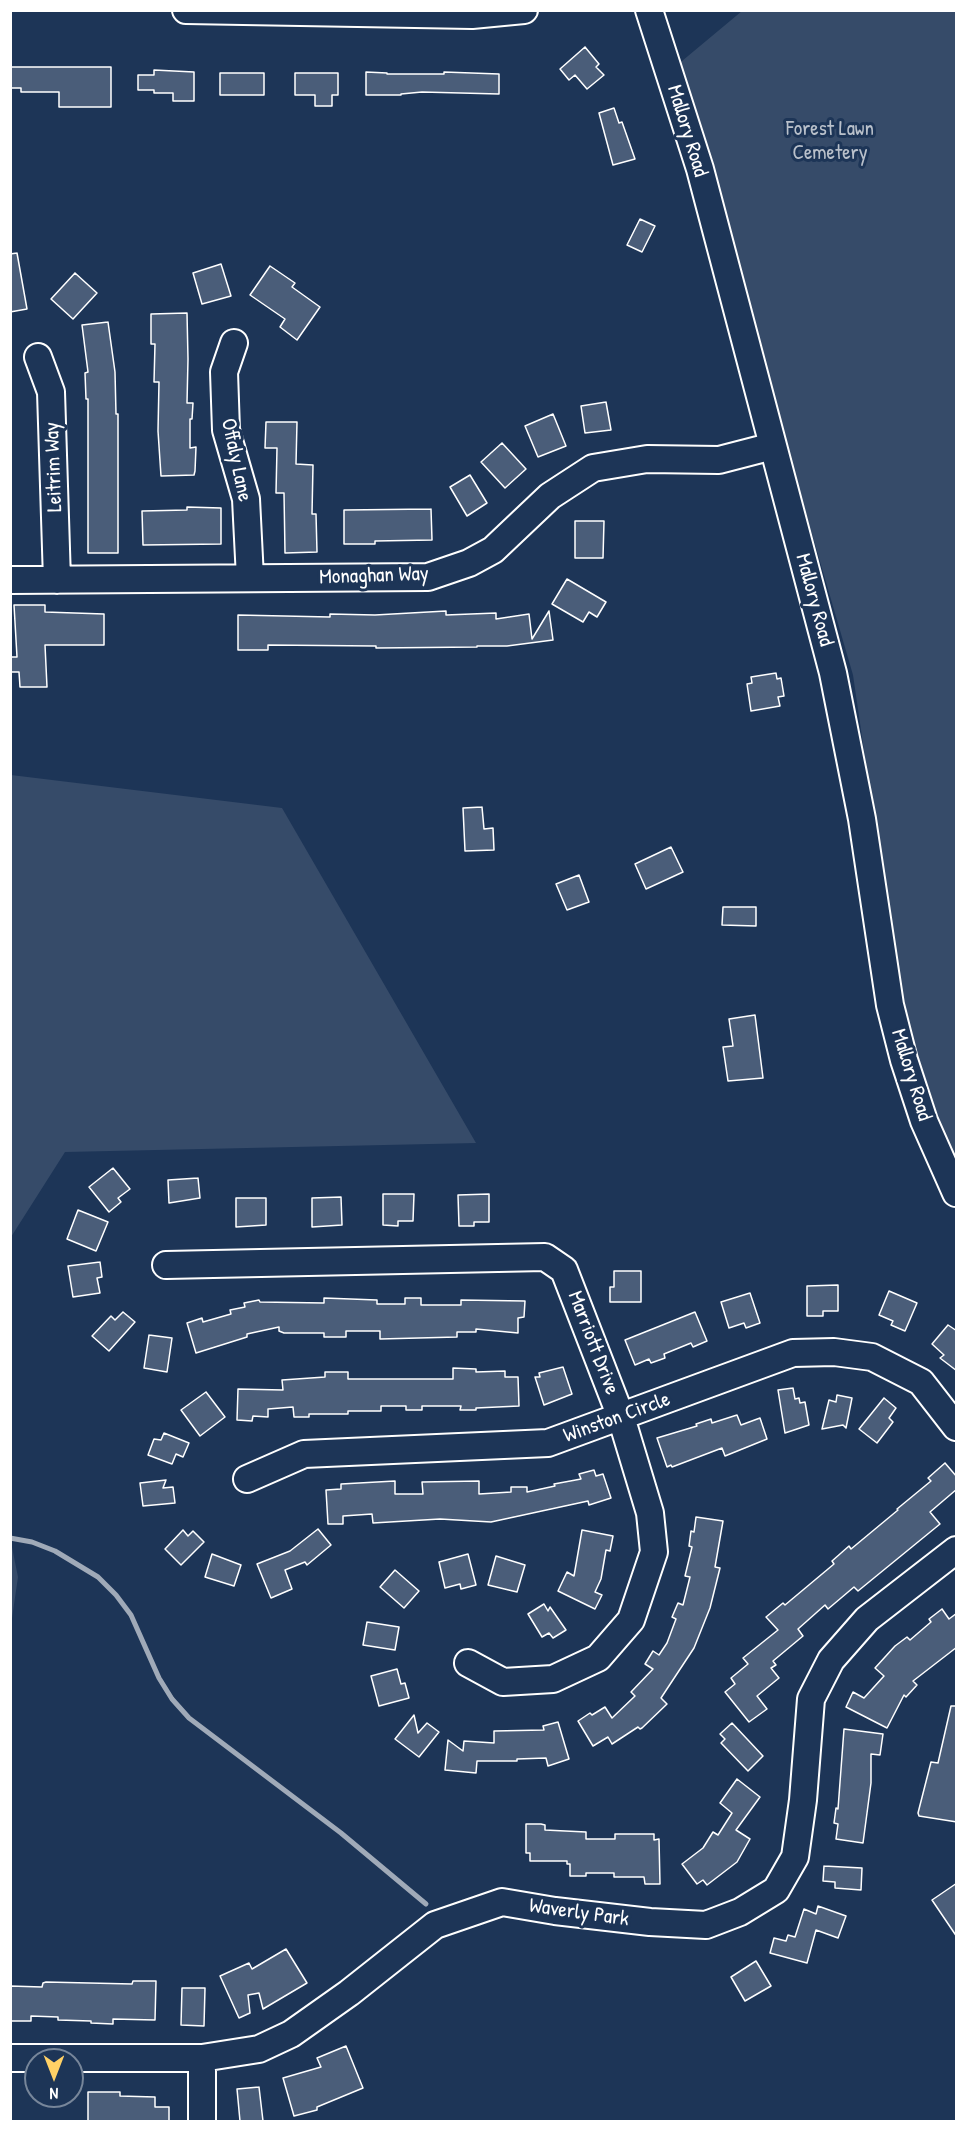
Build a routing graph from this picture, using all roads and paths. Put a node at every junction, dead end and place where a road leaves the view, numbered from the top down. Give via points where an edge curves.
1 (186, 10) edge
2 (525, 10) edge
3 (649, 10) edge
4 (234, 343) dead end
5 (38, 357) dead end
6 (773, 446) junction
7 (250, 578) junction
8 (10, 580) edge
9 (57, 580) junction
10 (957, 1193) edge
11 (166, 1265) dead end
12 (621, 1417) junction
13 (957, 1427) edge
14 (247, 1479) dead end
15 (957, 1550) edge
16 (468, 1663) dead end
17 (10, 2058) edge
18 (202, 2058) junction
19 (202, 2121) edge

1 - 2 street via 472,15
3 - 6 street, Mallory Road via 700,169
4 - 7 street, Offaly Lane via 224,372 226,430 246,499
5 - 9 street, Leitrim Way via 51,392
6 - 7 street, Monaghan Way via 719,460 647,459 593,468 550,496 493,550 428,577
6 - 10 street, Mallory Road via 833,673 862,819 890,1005 924,1121
7 - 9 street, Monaghan Way
8 - 9 street, Monaghan Way
11 - 12 street, Marriott Drive via 545,1257 564,1270
12 - 13 street, Winston Circle via 793,1353 834,1352 872,1357 921,1382
12 - 14 street, Winston Circle via 548,1443 304,1454
12 - 16 street, Marriott Drive via 650,1513 654,1552 632,1620 598,1658 553,1679 503,1682
15 - 18 street, Waverly Park via 867,1619 831,1660 812,1699 795,1857 776,1890 740,1912 706,1924 650,1922 502,1902 435,1925 291,2034 260,2049
17 - 18 street, Waverly Park
18 - 19 street

